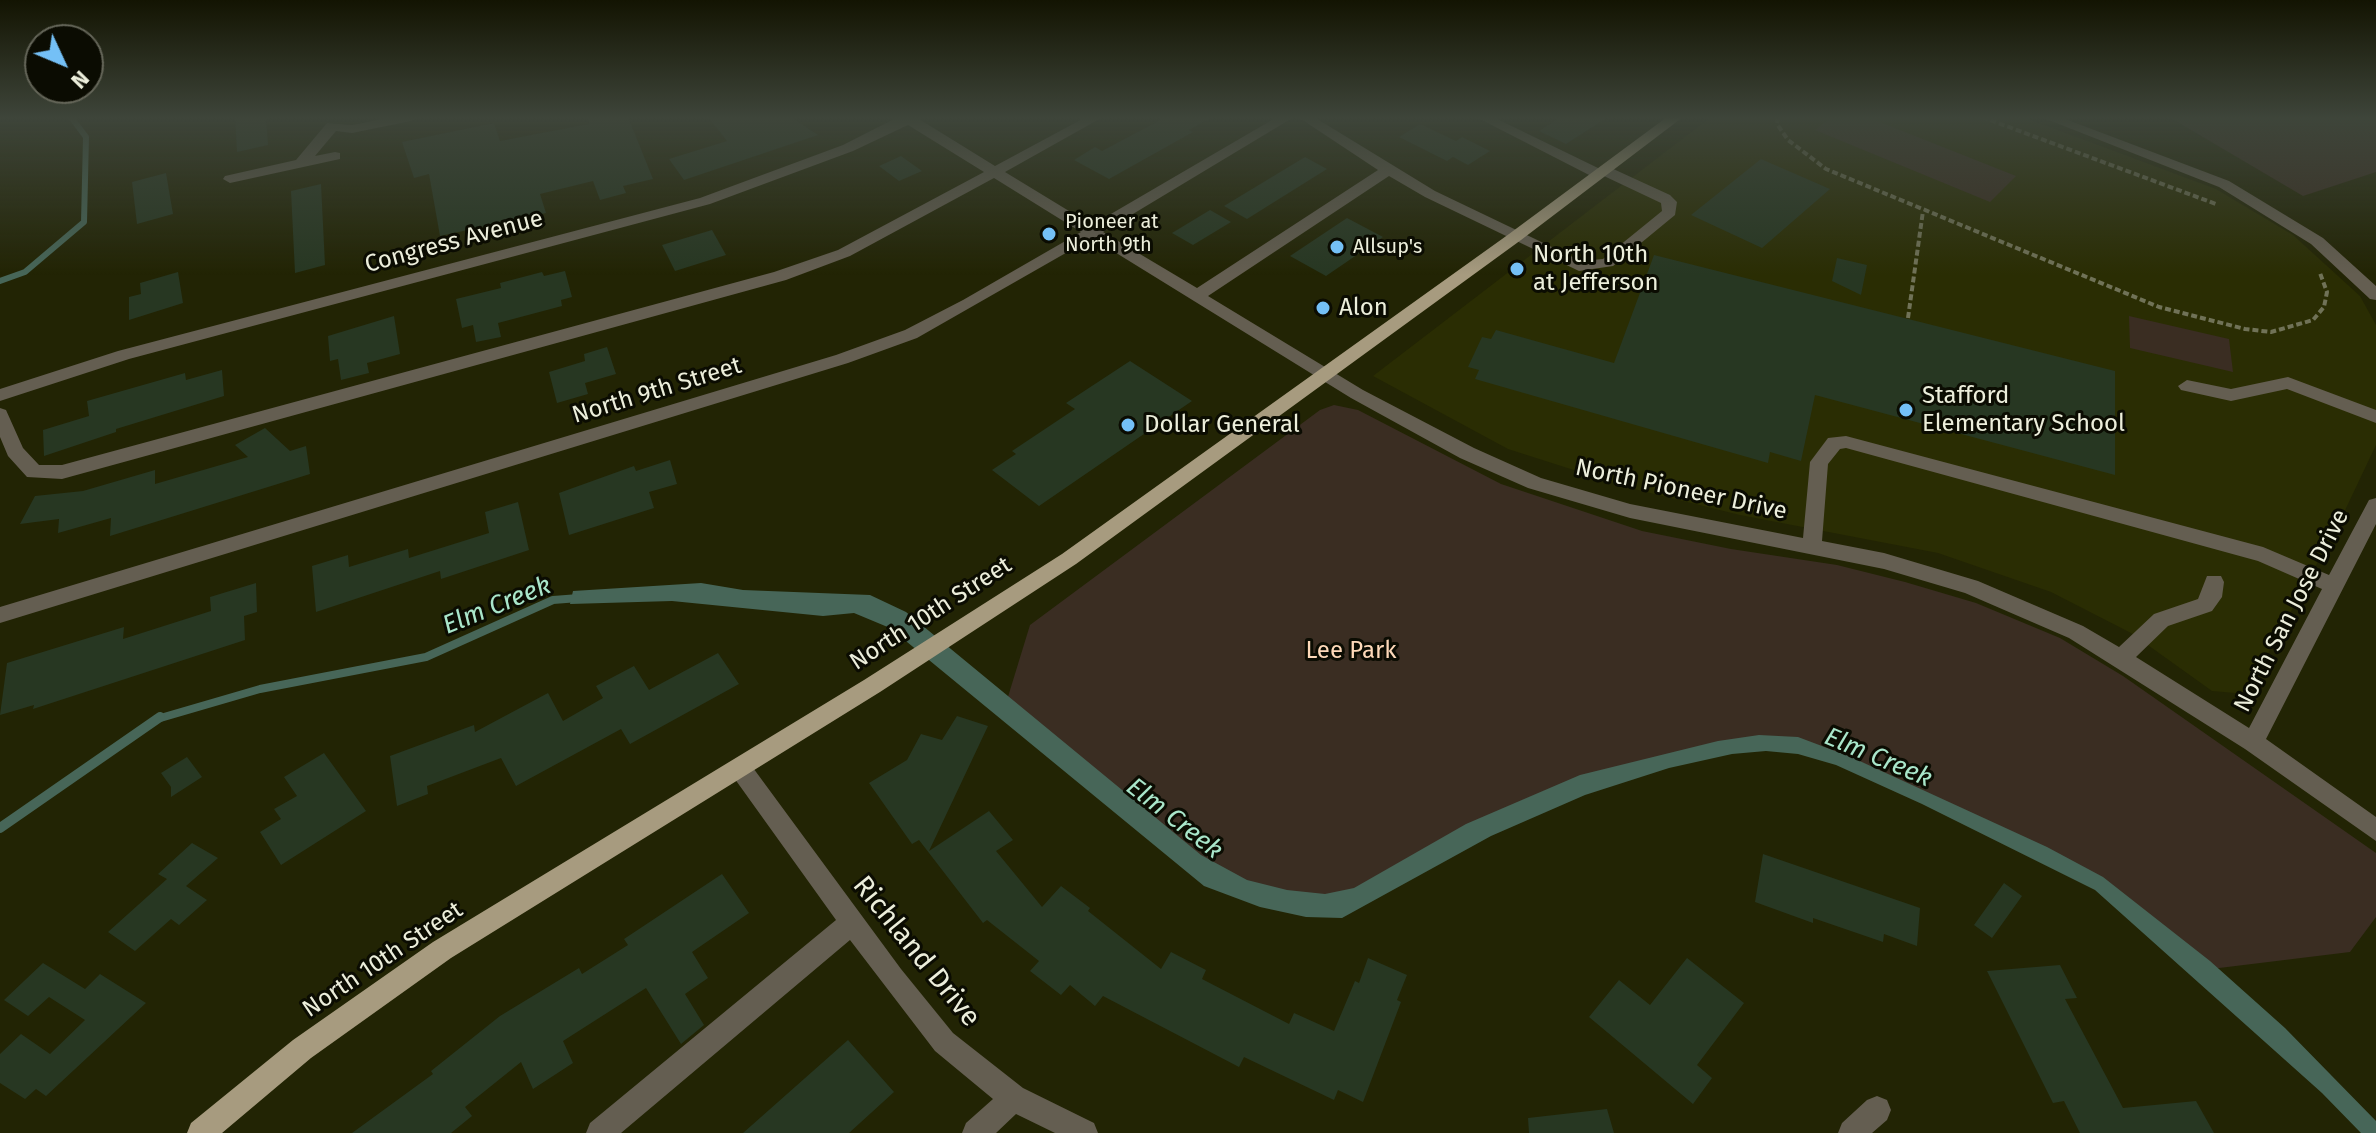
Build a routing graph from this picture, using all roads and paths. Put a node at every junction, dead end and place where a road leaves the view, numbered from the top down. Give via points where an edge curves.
1 (270, 170) edge
2 (789, 170) edge
3 (991, 170) edge
4 (998, 170) edge
5 (1196, 170) edge
6 (1388, 170) joint
7 (1596, 170) edge
8 (1604, 170) edge
9 (1828, 170) edge
10 (2124, 170) edge
11 (2187, 170) edge
12 (994, 172) junction
13 (1601, 172) junction
14 (230, 179) dead end
15 (2227, 208) dead end
16 (1923, 211) junction
17 (1090, 232) junction
18 (1515, 237) junction
19 (2319, 271) dead end
20 (1198, 295) junction
21 (2376, 295) edge
22 (1908, 318) dead end
23 (1325, 373) junction
24 (2187, 386) dead end
25 (0, 395) edge
26 (0, 414) edge
27 (2376, 417) edge
28 (2376, 505) edge
29 (1812, 545) junction
30 (2214, 582) dead end
31 (2334, 586) junction
32 (0, 615) edge
33 (2121, 658) junction
34 (2253, 742) junction
35 (740, 768) junction
36 (2376, 830) edge
37 (852, 922) junction
38 (1013, 1098) junction
39 (1877, 1110) dead end
40 (201, 1133) edge
41 (600, 1133) edge
42 (976, 1133) edge
43 (1084, 1133) edge
44 (1852, 1133) edge

1 - 14 street
2 - 25 street, Congress Avenue via 705,201 139,351
3 - 12 street, North Pioneer Drive
4 - 12 street
5 - 17 street, North 9th Street
6 - 18 street
6 - 20 street
7 - 13 street
8 - 13 main road, North 10th Street
9 - 16 path
10 - 15 path
11 - 21 street via 2224,184 2317,241
12 - 17 street, North Pioneer Drive
12 - 26 street via 844,253 780,276 62,472 34,472 15,451
13 - 18 main road, North 10th Street
13 - 18 street via 1665,198 1670,212 1599,265 1569,263
16 - 19 path via 2159,307 2245,329 2271,332 2313,320 2324,307 2327,292
16 - 22 path
17 - 20 street, North Pioneer Drive
17 - 32 street, North 9th Street via 911,334 842,359
18 - 23 main road, North 10th Street
20 - 23 street, North Pioneer Drive
23 - 29 street, North Pioneer Drive via 1467,453 1535,483 1630,511
23 - 35 main road, North 10th Street via 1069,559
24 - 27 street via 2231,395 2288,383
28 - 31 street, North San Jose Drive
29 - 31 street via 1819,462 1835,443 1846,442 2263,555
29 - 33 street, North Pioneer Drive via 1971,587 2076,632
30 - 33 street via 2205,605 2161,620
31 - 34 street, North San Jose Drive
33 - 34 street, North Pioneer Drive
34 - 36 street, North Pioneer Drive
35 - 37 street, Richland Drive
35 - 40 main road, North 10th Street via 442,950 302,1049
37 - 38 street, Richland Drive via 944,1042
37 - 41 street
38 - 42 street
38 - 43 street, Richland Drive
39 - 44 street

